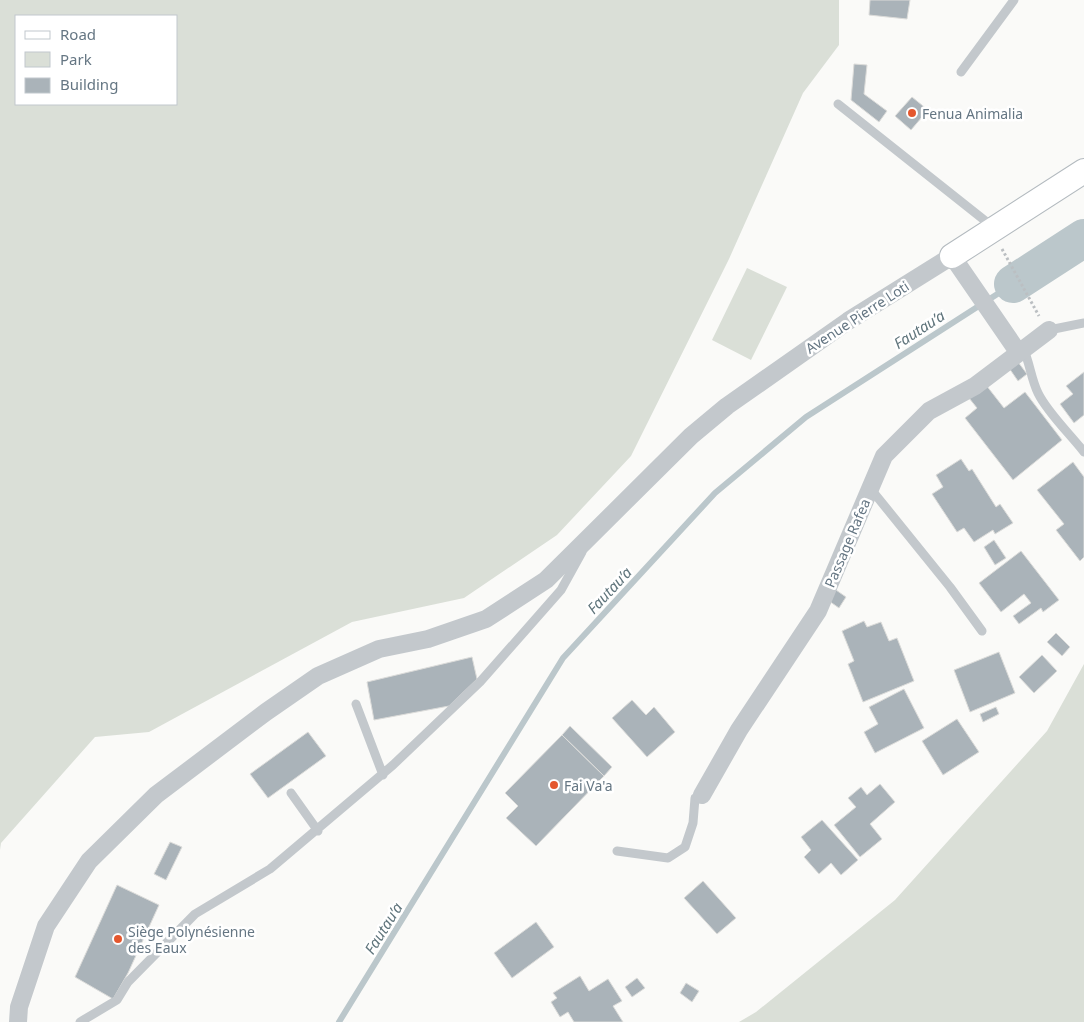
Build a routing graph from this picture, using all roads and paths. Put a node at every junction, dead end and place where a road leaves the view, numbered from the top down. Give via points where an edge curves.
1 (1014, 0) edge
2 (961, 72) dead end
3 (838, 104) dead end
4 (1084, 171) edge
5 (995, 229) junction
6 (1004, 254) dead end
7 (952, 256) junction
8 (1037, 312) dead end
9 (1084, 323) edge
10 (1049, 330) joint
11 (1020, 350) junction
12 (1084, 452) edge
13 (870, 488) junction
14 (592, 535) junction
15 (982, 631) dead end
16 (356, 704) dead end
17 (382, 775) junction
18 (291, 792) dead end
19 (702, 795) joint
20 (318, 831) junction
21 (617, 851) dead end
22 (18, 1022) edge
23 (80, 1022) edge

1 - 2 lane
3 - 5 lane
4 - 5 main road, Avenue Pierre Loti
5 - 7 main road, Avenue Pierre Loti
6 - 8 path
7 - 11 street
7 - 14 street, Avenue Pierre Loti via 848,321 727,406 691,436
9 - 10 lane
10 - 11 street, Passage Rafea
11 - 12 lane via 1029,361 1038,394
11 - 13 street, Passage Rafea via 975,386 929,411 884,456
13 - 15 lane
13 - 19 street, Passage Rafea via 818,611 744,722
14 - 17 lane via 554,598 480,682
14 - 22 street, Avenue Pierre Loti via 546,580 486,619 428,639 380,649 318,676 156,795 89,861 46,926 19,1007
16 - 17 lane
17 - 20 lane
18 - 20 lane
19 - 21 lane via 695,798 693,822 685,847 668,858
20 - 23 lane via 270,869 195,914 128,982 117,1000

